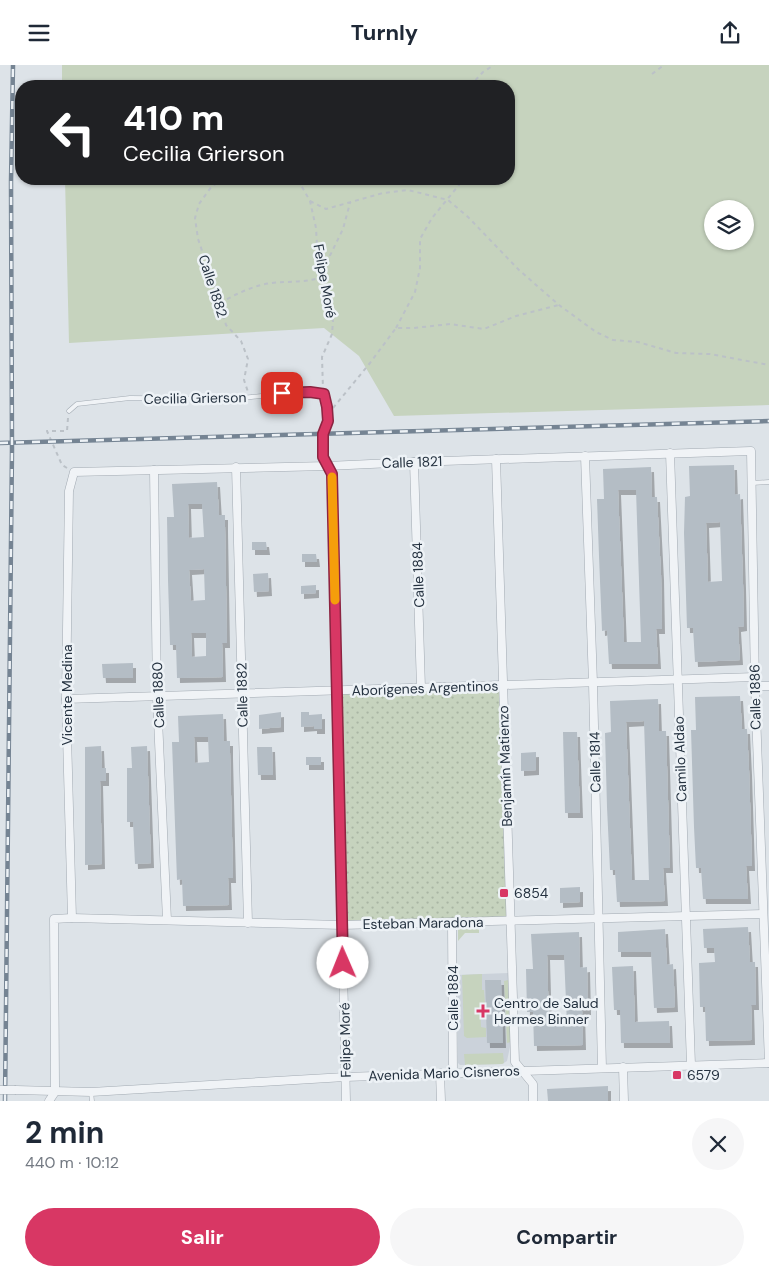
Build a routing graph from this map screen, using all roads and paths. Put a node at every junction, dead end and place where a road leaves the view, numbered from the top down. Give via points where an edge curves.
1 (494, 65) edge
2 (664, 65) edge
3 (652, 74) dead end
4 (476, 80) edge
5 (214, 185) edge
6 (301, 185) edge
7 (459, 185) edge
8 (448, 200) junction
9 (310, 201) junction
10 (350, 203) junction
11 (323, 270) junction
12 (220, 303) junction
13 (559, 305) junction
14 (396, 328) junction
15 (769, 365) edge
16 (324, 394) junction
17 (250, 397) junction
18 (69, 411) joint
19 (327, 412) junction
20 (751, 451) joint
21 (670, 453) junction
22 (585, 456) junction
23 (496, 459) junction
24 (414, 461) junction
25 (327, 466) junction
26 (236, 467) junction
27 (154, 470) junction
28 (74, 472) junction
29 (769, 482) edge
30 (752, 483) junction
31 (755, 677) junction
32 (678, 680) junction
33 (593, 683) junction
34 (503, 685) junction
35 (755, 686) junction
36 (769, 686) edge
37 (421, 688) junction
38 (337, 691) junction
39 (242, 694) junction
40 (157, 697) junction
41 (66, 699) junction
42 (762, 914) junction
43 (686, 916) junction
44 (72, 918) junction
45 (598, 919) junction
46 (167, 920) junction
47 (510, 921) junction
48 (248, 923) junction
49 (452, 923) junction
50 (342, 925) junction
51 (769, 1063) edge
52 (691, 1065) junction
53 (623, 1067) junction
54 (602, 1068) junction
55 (522, 1071) junction
56 (440, 1073) junction
57 (453, 1073) junction
58 (345, 1077) junction
59 (0, 1090) edge
60 (55, 1092) junction
61 (91, 1092) junction
62 (49, 1101) edge
63 (92, 1101) edge
64 (346, 1101) edge
65 (441, 1101) edge
66 (533, 1101) edge
67 (624, 1101) edge

1 - 4 path
2 - 3 path
5 - 12 path, Calle 1882 via 199,204 195,218 198,239
6 - 9 path, Felipe Moré
7 - 8 path
8 - 10 path via 408,190 383,193
8 - 13 path
8 - 14 path via 420,239 420,268 415,292
9 - 10 path via 326,209
9 - 11 path, Felipe Moré
10 - 11 path via 343,229
11 - 12 path via 319,278 271,283
11 - 16 path, Felipe Moré via 333,321 332,334 322,357
12 - 17 path, Calle 1882 via 226,325 241,341 248,359 244,380
13 - 14 path via 516,316 484,329 450,324
13 - 15 path via 596,332 613,340 638,342 676,353 710,353
14 - 19 path via 334,408
16 - 17 lane, Cecilia Grierson via 310,392
16 - 19 lane, Felipe Moré
17 - 18 lane, Cecilia Grierson via 130,398 77,404
18 - 28 path via 67,431 47,431 62,465
19 - 25 lane, Felipe Moré via 323,457
20 - 21 street, Calle 1821
20 - 30 street, Calle 1886
21 - 22 street, Calle 1821
21 - 32 street, Camilo Aldao
22 - 23 street, Calle 1821
22 - 33 street, Calle 1814
23 - 24 street, Calle 1821
23 - 34 street, Benjamín Matienzo
24 - 25 street, Calle 1821
24 - 37 street, Calle 1884
25 - 26 street, Calle 1821
25 - 38 street, Felipe Moré via 332,474
26 - 27 street, Calle 1821
26 - 39 street, Calle 1882
27 - 28 street, Calle 1821
27 - 40 street, Calle 1880
28 - 41 street, Vicente Medina via 69,491
29 - 30 lane
30 - 31 street, Calle 1886
31 - 32 street, Aborígenes Argentinos
31 - 35 street, Calle 1886
32 - 33 street, Aborígenes Argentinos
32 - 43 street, Camilo Aldao
33 - 34 street, Aborígenes Argentinos
33 - 45 street, Calle 1814
34 - 37 street, Aborígenes Argentinos
34 - 47 street, Benjamín Matienzo
35 - 36 street
35 - 42 street, Calle 1886
37 - 38 street, Aborígenes Argentinos
38 - 39 street, Aborígenes Argentinos
38 - 50 street, Felipe Moré
39 - 40 street, Aborígenes Argentinos
39 - 48 street, Calle 1882
40 - 41 street, Aborígenes Argentinos
40 - 46 street, Calle 1880
41 - 44 street, Vicente Medina
42 - 43 street, Esteban Maradona
42 - 51 street, Calle 1886
43 - 45 street, Esteban Maradona
43 - 52 street, Camilo Aldao
44 - 46 street, Esteban Maradona
44 - 60 street, Esteban Maradona via 54,919
45 - 47 street, Esteban Maradona
45 - 54 street, Calle 1814
46 - 48 street, Esteban Maradona
47 - 49 street, Esteban Maradona
47 - 55 street, Benjamín Matienzo via 515,1061
48 - 50 street, Esteban Maradona
49 - 50 street, Esteban Maradona
49 - 57 street, Calle 1884
50 - 58 street, Felipe Moré
51 - 52 street, Avenida Mario Cisneros
52 - 53 street, Avenida Mario Cisneros
53 - 54 street, Avenida Mario Cisneros
53 - 67 street
54 - 55 street, Avenida Mario Cisneros
55 - 57 street, Avenida Mario Cisneros
55 - 66 street, Benjamín Matienzo via 532,1083
56 - 57 street, Avenida Mario Cisneros
56 - 58 street, Avenida Mario Cisneros
56 - 65 street
58 - 61 street, Avenida Mario Cisneros
58 - 64 street, Felipe Moré
59 - 60 street, Avenida Mario Cisneros, bridge
60 - 61 street, Avenida Mario Cisneros
60 - 62 street
61 - 63 lane

